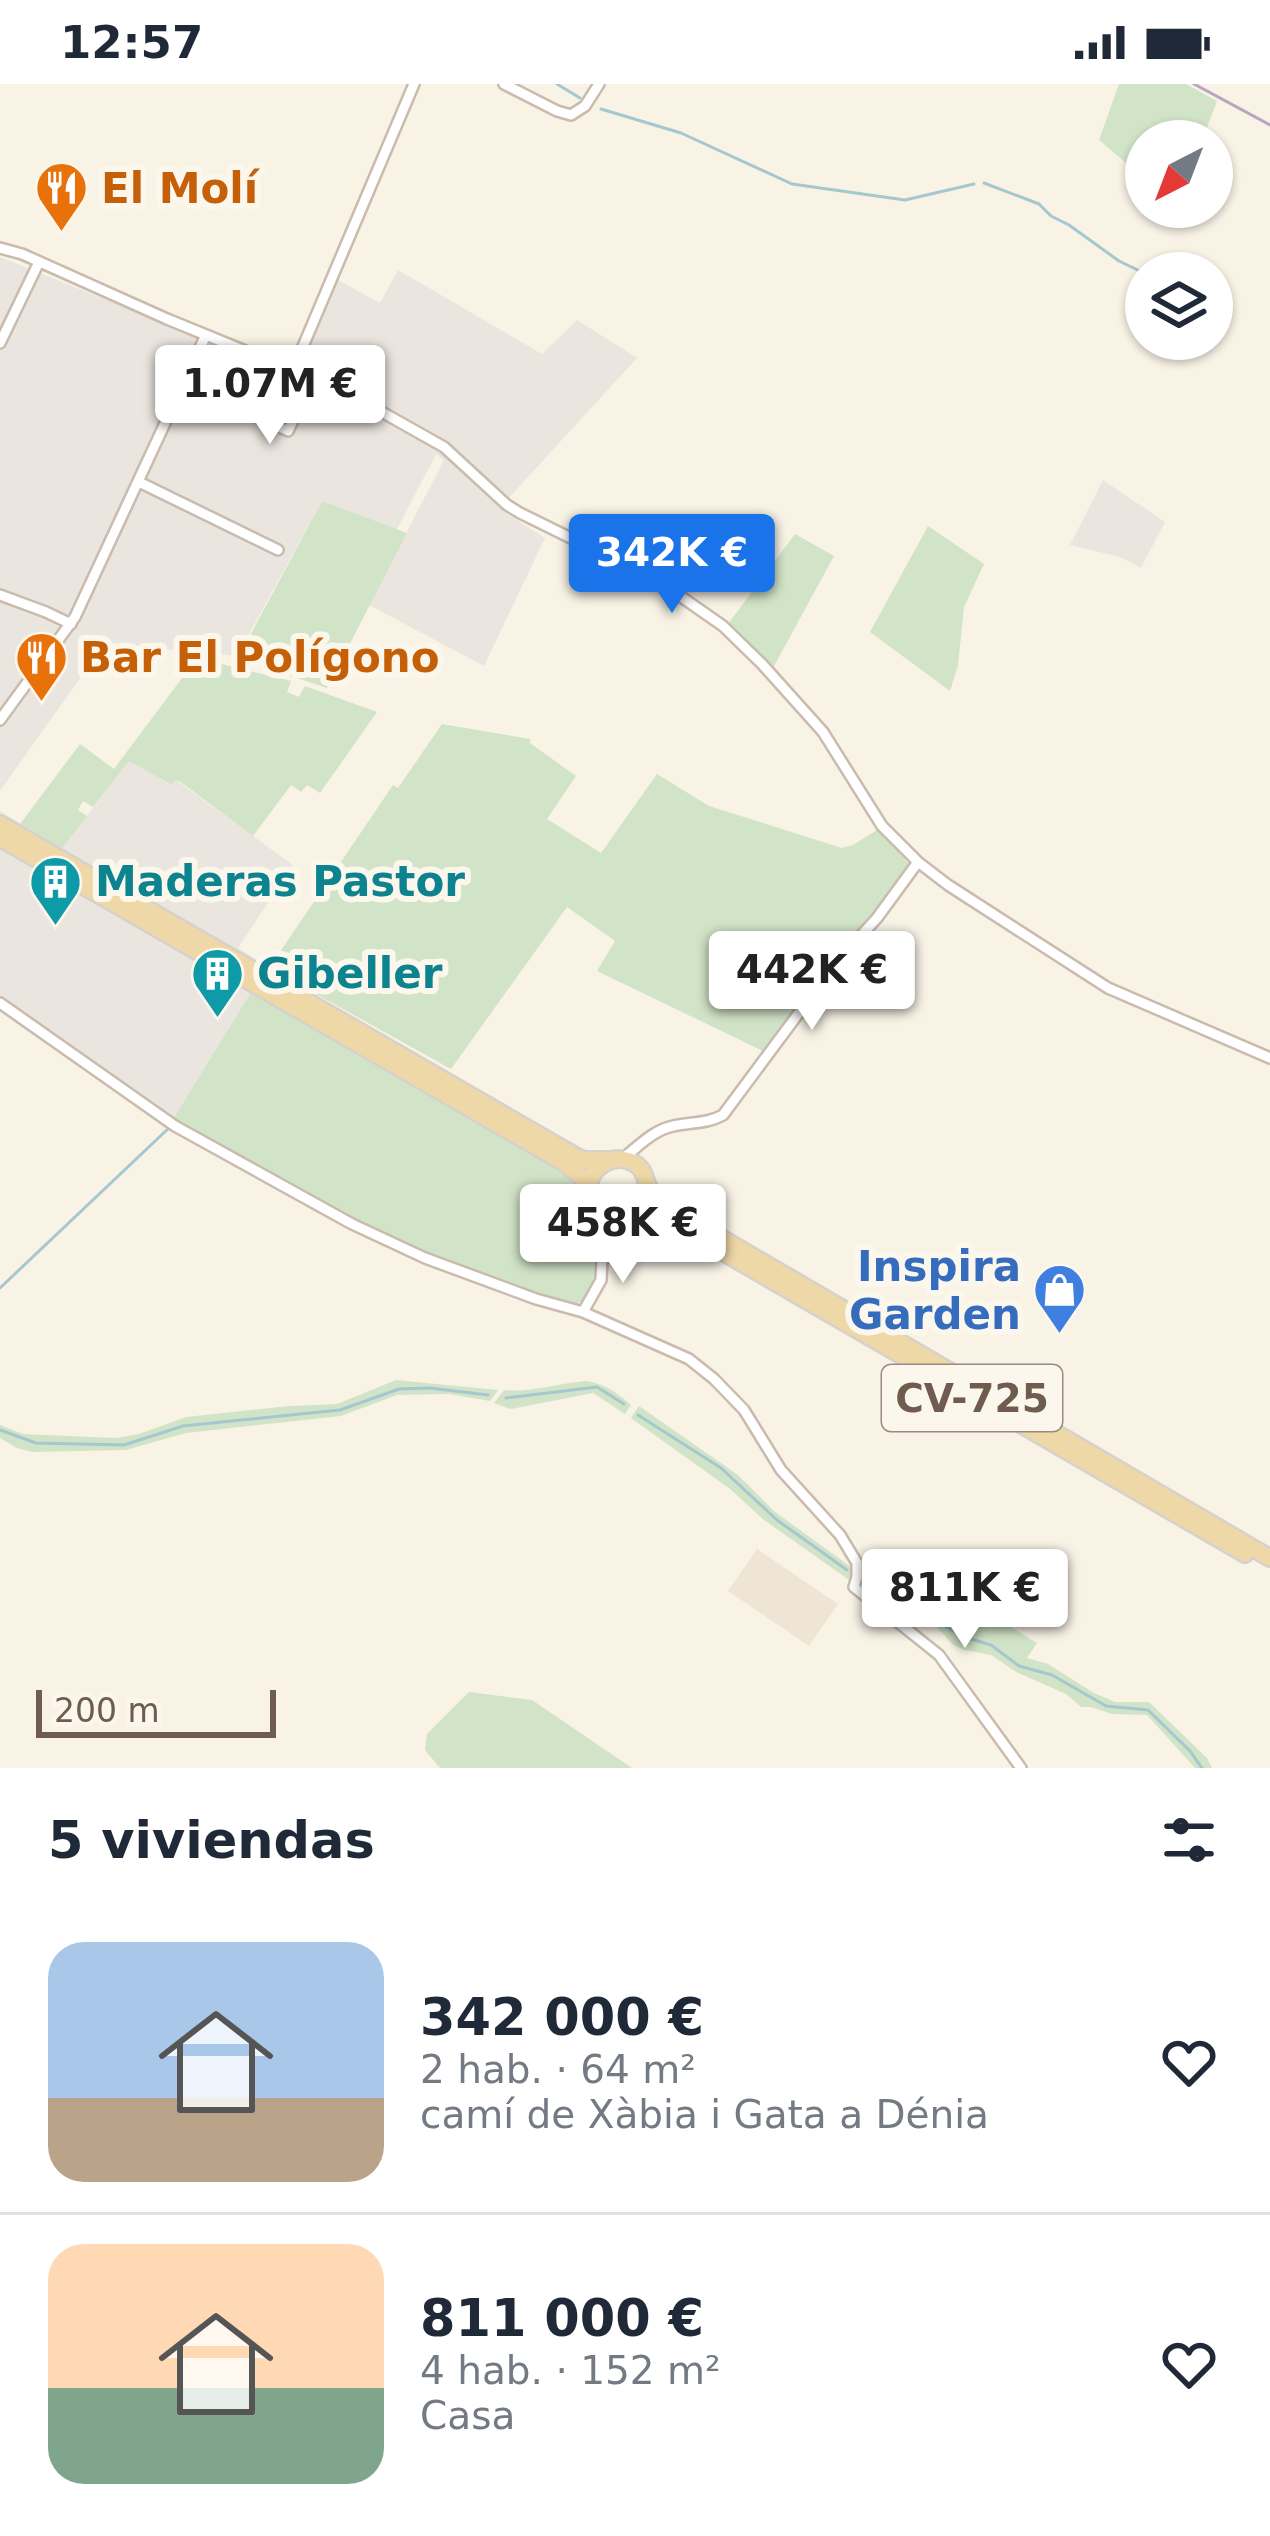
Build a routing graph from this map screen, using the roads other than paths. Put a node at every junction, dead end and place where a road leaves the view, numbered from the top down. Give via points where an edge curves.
1 (414, 84) edge
2 (504, 84) edge
3 (599, 84) edge
4 (2, 245) edge
5 (38, 262) junction
6 (206, 335) junction
7 (0, 343) edge
8 (293, 370) junction
9 (313, 378) junction
10 (185, 383) junction
11 (139, 482) junction
12 (278, 550) dead end
13 (0, 595) edge
14 (71, 624) junction
15 (0, 720) edge
16 (0, 824) edge
17 (0, 838) edge
18 (918, 862) junction
19 (0, 1003) edge
20 (1270, 1058) edge
21 (655, 1132) junction
22 (616, 1160) junction
23 (643, 1171) junction
24 (649, 1188) junction
25 (593, 1198) junction
26 (632, 1214) junction
27 (603, 1242) junction
28 (583, 1312) junction
29 (1270, 1558) edge
30 (1270, 1567) edge
31 (1022, 1768) edge

1 - 8 street
2 - 3 street via 571,115
4 - 5 street
5 - 6 street
5 - 7 street
6 - 8 street
6 - 10 street
8 - 9 street
9 - 10 street via 289,431
9 - 18 street via 444,447 507,505 660,582 723,626 823,732 882,826
10 - 11 street
11 - 12 street
11 - 14 street
13 - 14 street
14 - 15 street
16 - 22 main road via 577,1157
17 - 25 main road, CV-725 via 563,1162
18 - 20 street via 1108,988
18 - 21 street via 723,1115
19 - 28 street via 175,1126 293,1193 425,1258
21 - 22 street
21 - 23 street
22 - 23 main road
22 - 25 main road via 593,1175
23 - 24 main road
24 - 26 main road
24 - 29 main road, CV-725 via 758,1261
25 - 26 main road, CV-725 via 609,1215
25 - 27 street
26 - 27 street
26 - 30 main road, CV-725 via 659,1215
27 - 28 street via 602,1280
28 - 31 street via 688,1359 744,1410 781,1471 848,1546 858,1568 854,1587 939,1655

